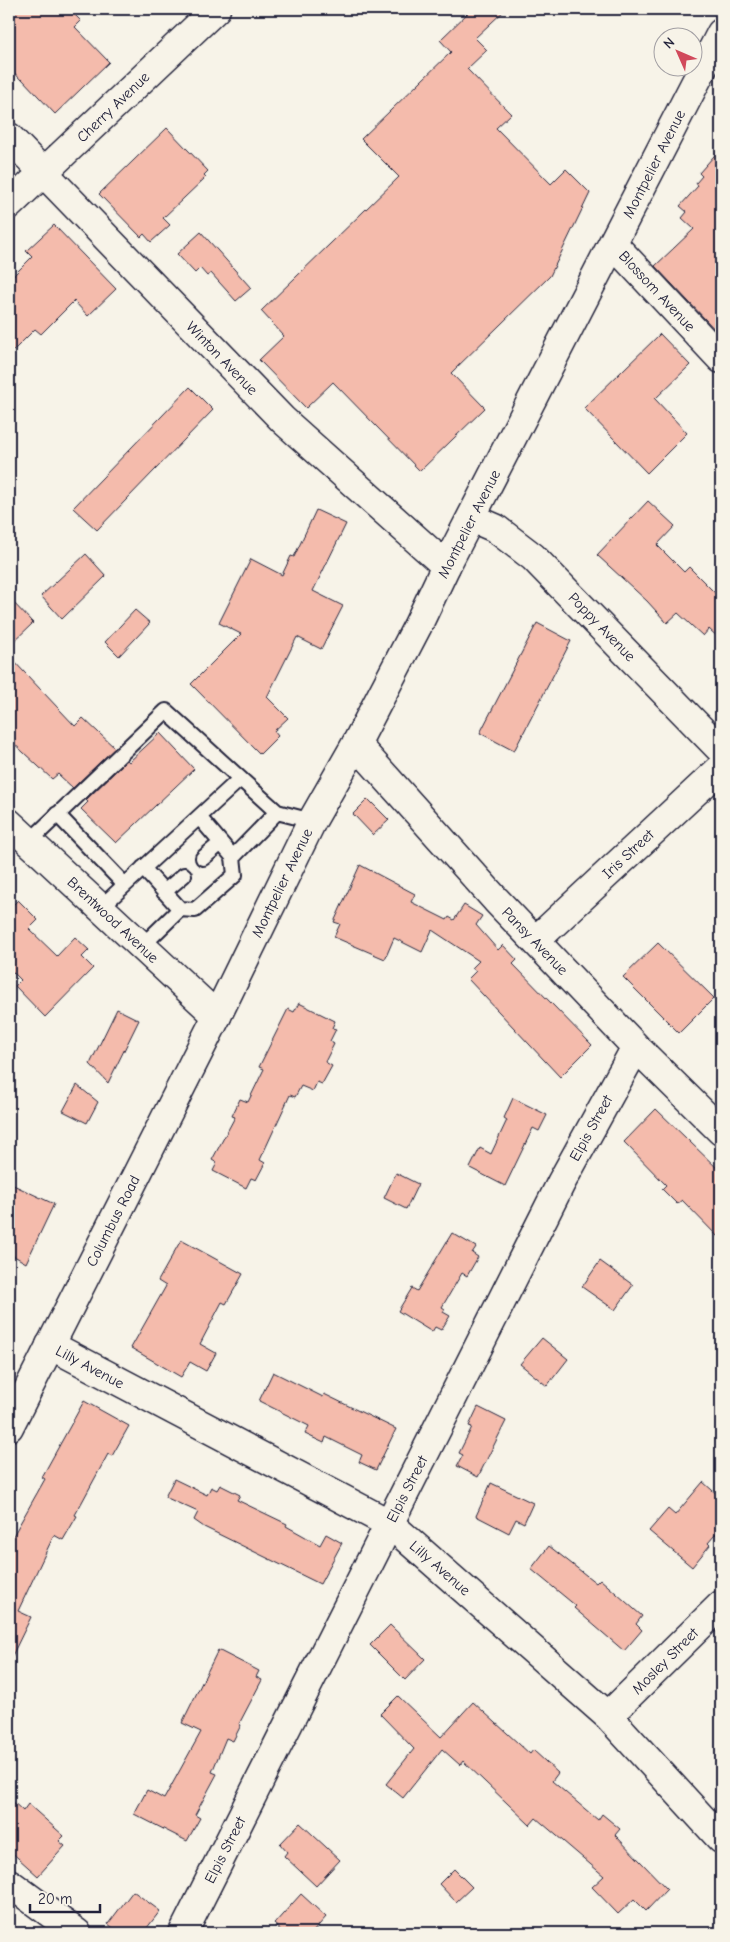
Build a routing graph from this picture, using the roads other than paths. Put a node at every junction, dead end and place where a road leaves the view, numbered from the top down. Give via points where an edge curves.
1 (216, 9) edge
2 (721, 33) edge
3 (9, 137) edge
4 (43, 173) junction
5 (9, 205) edge
6 (614, 245) junction
7 (721, 360) edge
8 (472, 518) junction
9 (446, 566) junction
10 (356, 744) junction
11 (721, 750) edge
12 (721, 768) edge
13 (240, 780) junction
14 (276, 812) junction
15 (58, 814) junction
16 (199, 817) junction
17 (312, 821) junction
18 (9, 823) edge
19 (29, 842) junction
20 (221, 843) junction
21 (233, 857) junction
22 (204, 858) dead end
23 (142, 868) junction
24 (184, 875) dead end
25 (125, 885) junction
26 (164, 892) junction
27 (100, 908) junction
28 (180, 909) junction
29 (535, 941) junction
30 (142, 946) junction
31 (217, 1016) junction
32 (636, 1046) junction
33 (717, 1120) edge
34 (50, 1345) junction
35 (9, 1427) edge
36 (390, 1524) junction
37 (721, 1605) edge
38 (608, 1716) junction
39 (721, 1838) edge
40 (9, 1883) edge
41 (78, 1933) edge
42 (183, 1933) edge

1 - 4 street, Cherry Avenue
2 - 6 street, Montpelier Avenue
3 - 4 street, Winton Avenue
4 - 5 street, Cherry Avenue
4 - 9 street, Winton Avenue via 283,420
6 - 7 street, Blossom Avenue
6 - 8 street, Montpelier Avenue
8 - 9 street, Montpelier Avenue
8 - 11 street, Poppy Avenue via 495,528 533,557
9 - 10 street, Montpelier Avenue
10 - 17 street, Montpelier Avenue
10 - 29 street, Pansy Avenue
12 - 29 street, Iris Street
13 - 14 lane
13 - 15 lane via 166,711
13 - 16 lane
14 - 17 lane
14 - 21 lane
15 - 19 lane
15 - 25 lane
16 - 20 lane
16 - 23 lane
17 - 31 street, Montpelier Avenue
18 - 19 street, Brentwood Avenue
19 - 27 street, Brentwood Avenue
20 - 21 lane
20 - 22 lane
21 - 28 lane via 235,875 195,910
23 - 25 lane
23 - 26 lane
24 - 26 lane
25 - 27 lane
26 - 28 lane
27 - 30 street, Brentwood Avenue
28 - 30 lane
29 - 32 street, Pansy Avenue
30 - 31 street, Brentwood Avenue
31 - 34 street, Columbus Road
32 - 33 street, Pansy Avenue
32 - 36 street, Elpis Street via 561,1184
34 - 35 street, Columbus Road
34 - 36 street, Lilly Avenue
36 - 38 street, Lilly Avenue
36 - 42 street, Elpis Street
37 - 38 street, Mosley Street
38 - 39 street, Lilly Avenue
40 - 41 street

